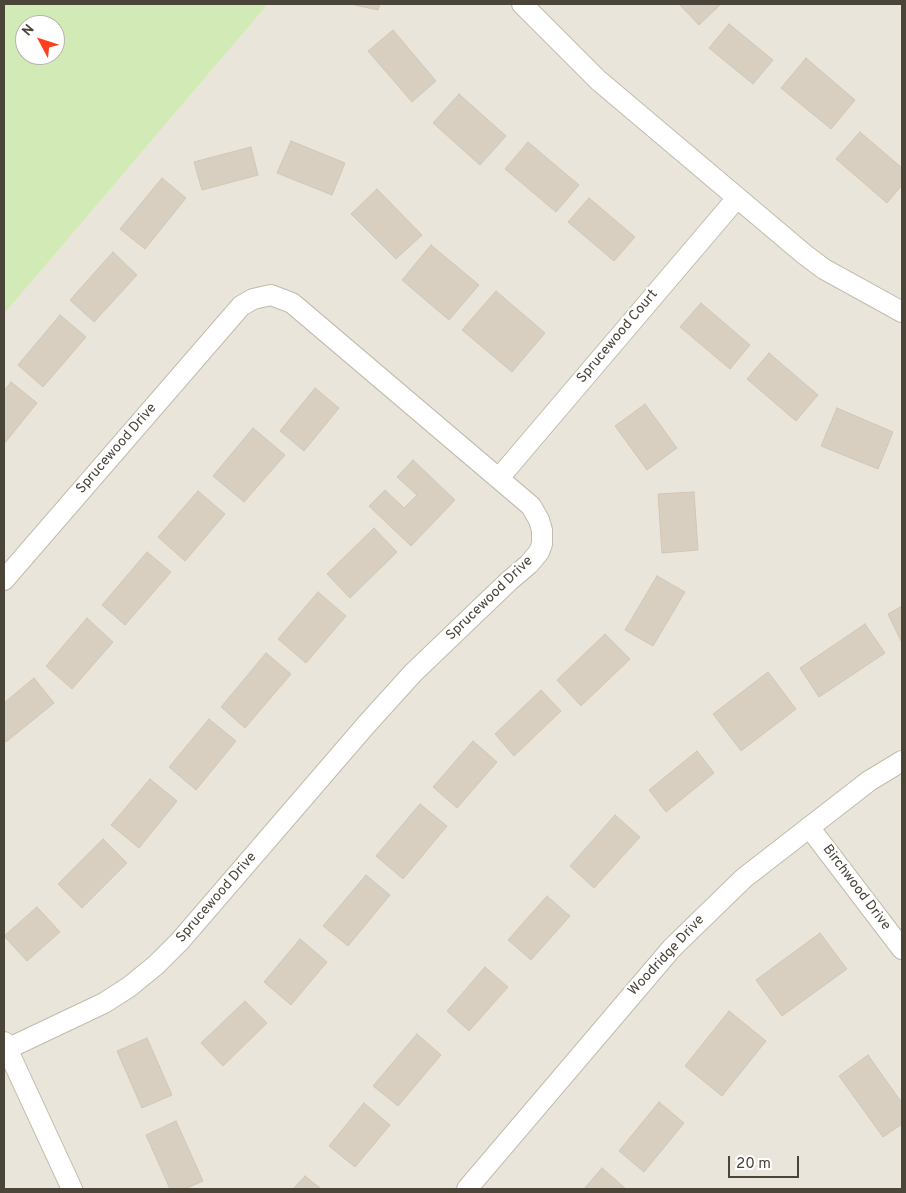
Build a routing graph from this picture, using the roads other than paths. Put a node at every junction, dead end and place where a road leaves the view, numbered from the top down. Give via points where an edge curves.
1 (522, 4) edge
2 (737, 198) junction
3 (902, 312) edge
4 (499, 478) junction
5 (4, 580) edge
6 (902, 761) edge
7 (809, 827) junction
8 (902, 949) edge
9 (5, 1046) edge
10 (72, 1189) edge
11 (467, 1189) edge

1 - 2 street via 598,80
2 - 3 street via 824,269
2 - 4 street, Sprucewood Court
4 - 5 street, Sprucewood Drive via 292,303 271,295 241,306
4 - 9 street, Sprucewood Drive via 532,506 539,520 542,544 529,564 406,681 156,965 104,1003
6 - 7 street, Woodridge Drive via 869,781
7 - 8 street, Birchwood Drive
7 - 11 street, Woodridge Drive via 744,878 672,948
9 - 10 street

